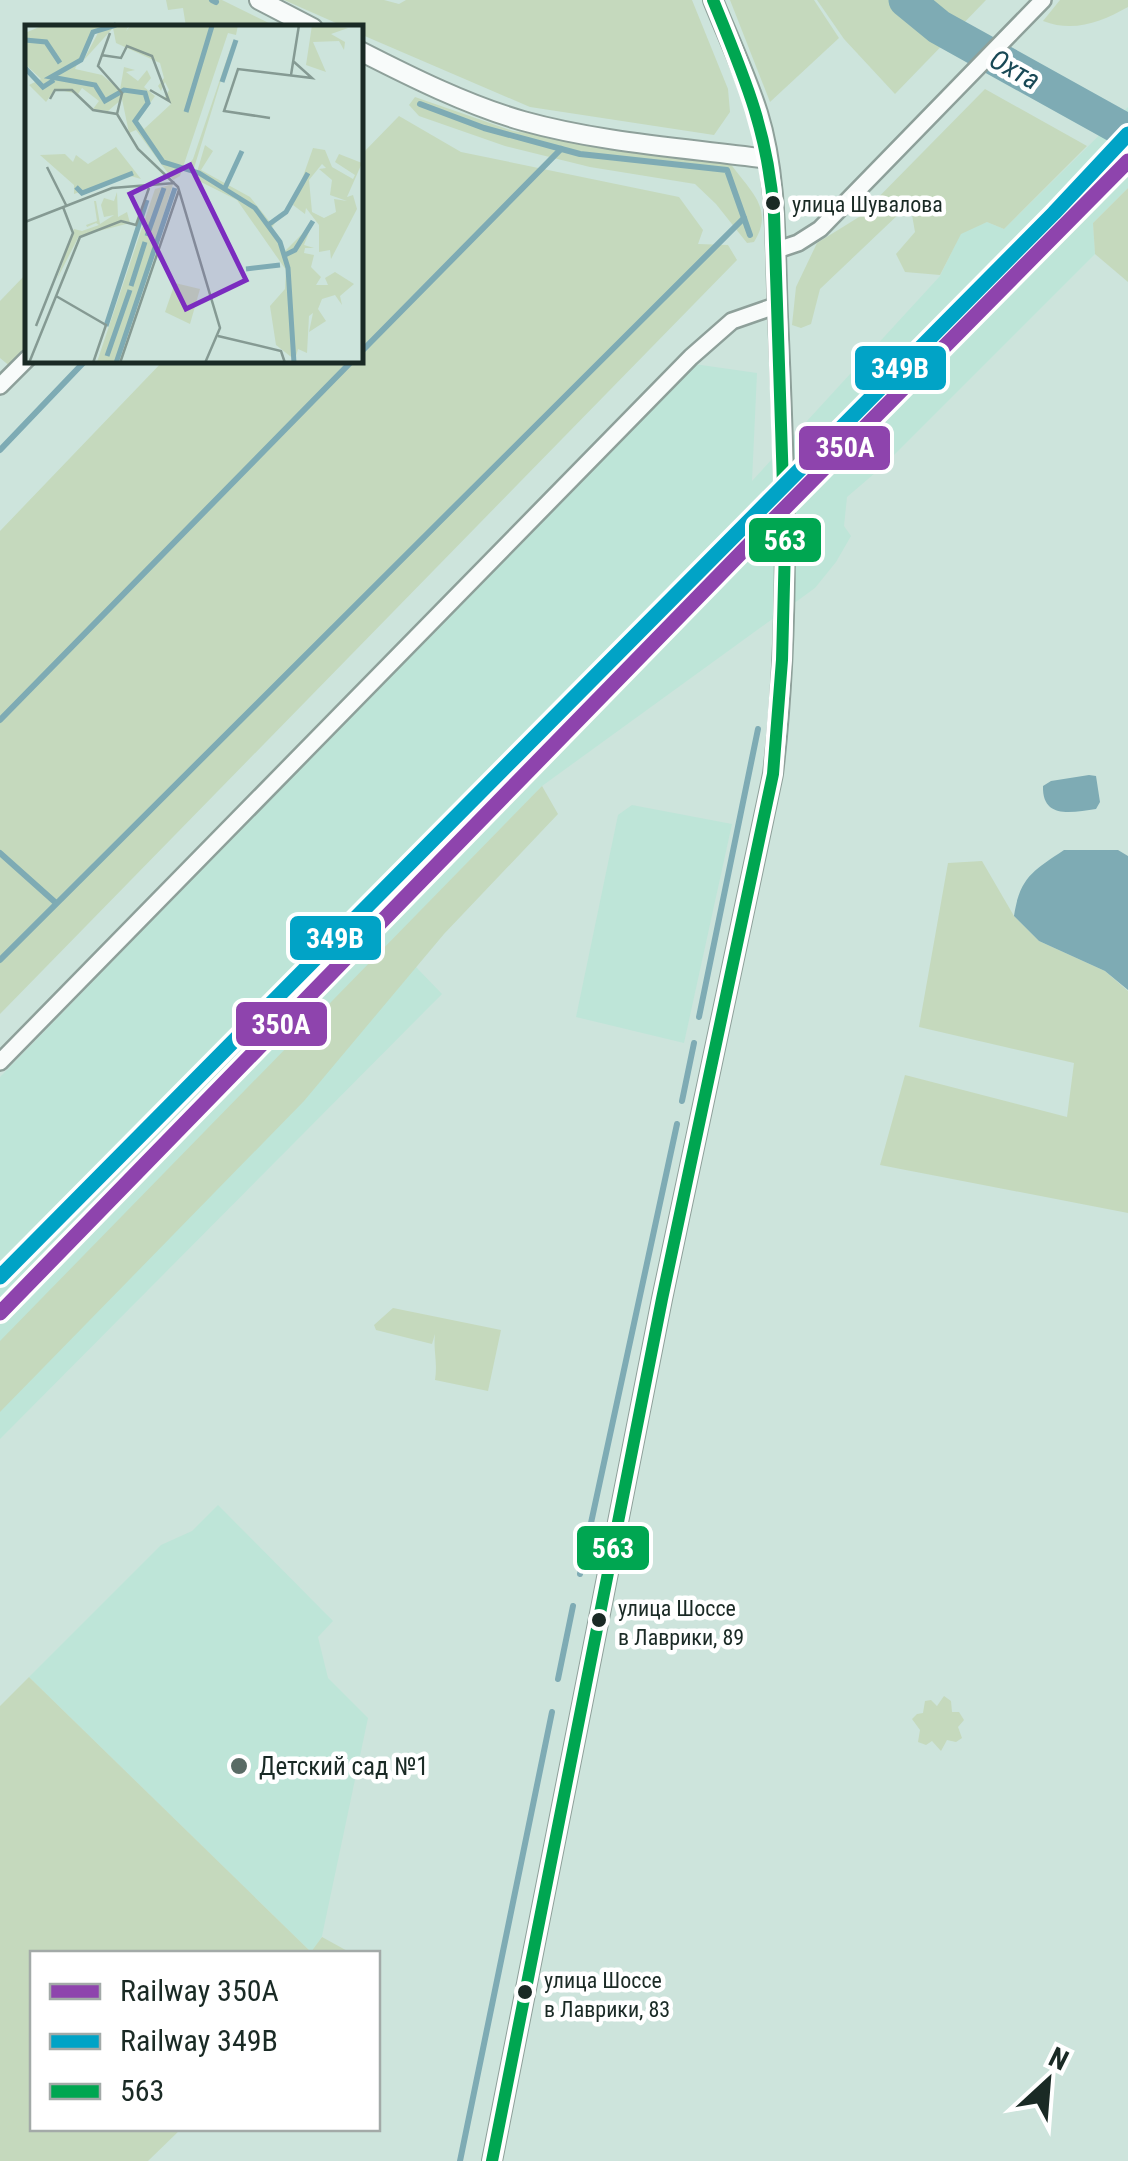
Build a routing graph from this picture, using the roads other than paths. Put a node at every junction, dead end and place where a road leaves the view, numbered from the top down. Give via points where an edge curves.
1 (258, 0) edge
2 (713, 0) edge
3 (1043, 0) edge
4 (307, 25) edge
5 (362, 52) edge
6 (768, 158) junction
7 (776, 250) junction
8 (778, 306) junction
9 (25, 361) edge
10 (0, 386) edge
11 (0, 1062) edge
12 (492, 2161) edge

1 - 4 street
2 - 6 street via 759,114
3 - 7 street via 820,230
5 - 6 street via 524,121
6 - 7 street
7 - 8 street
8 - 11 street via 732,320 691,356
8 - 12 street via 784,580 773,774
9 - 10 street

